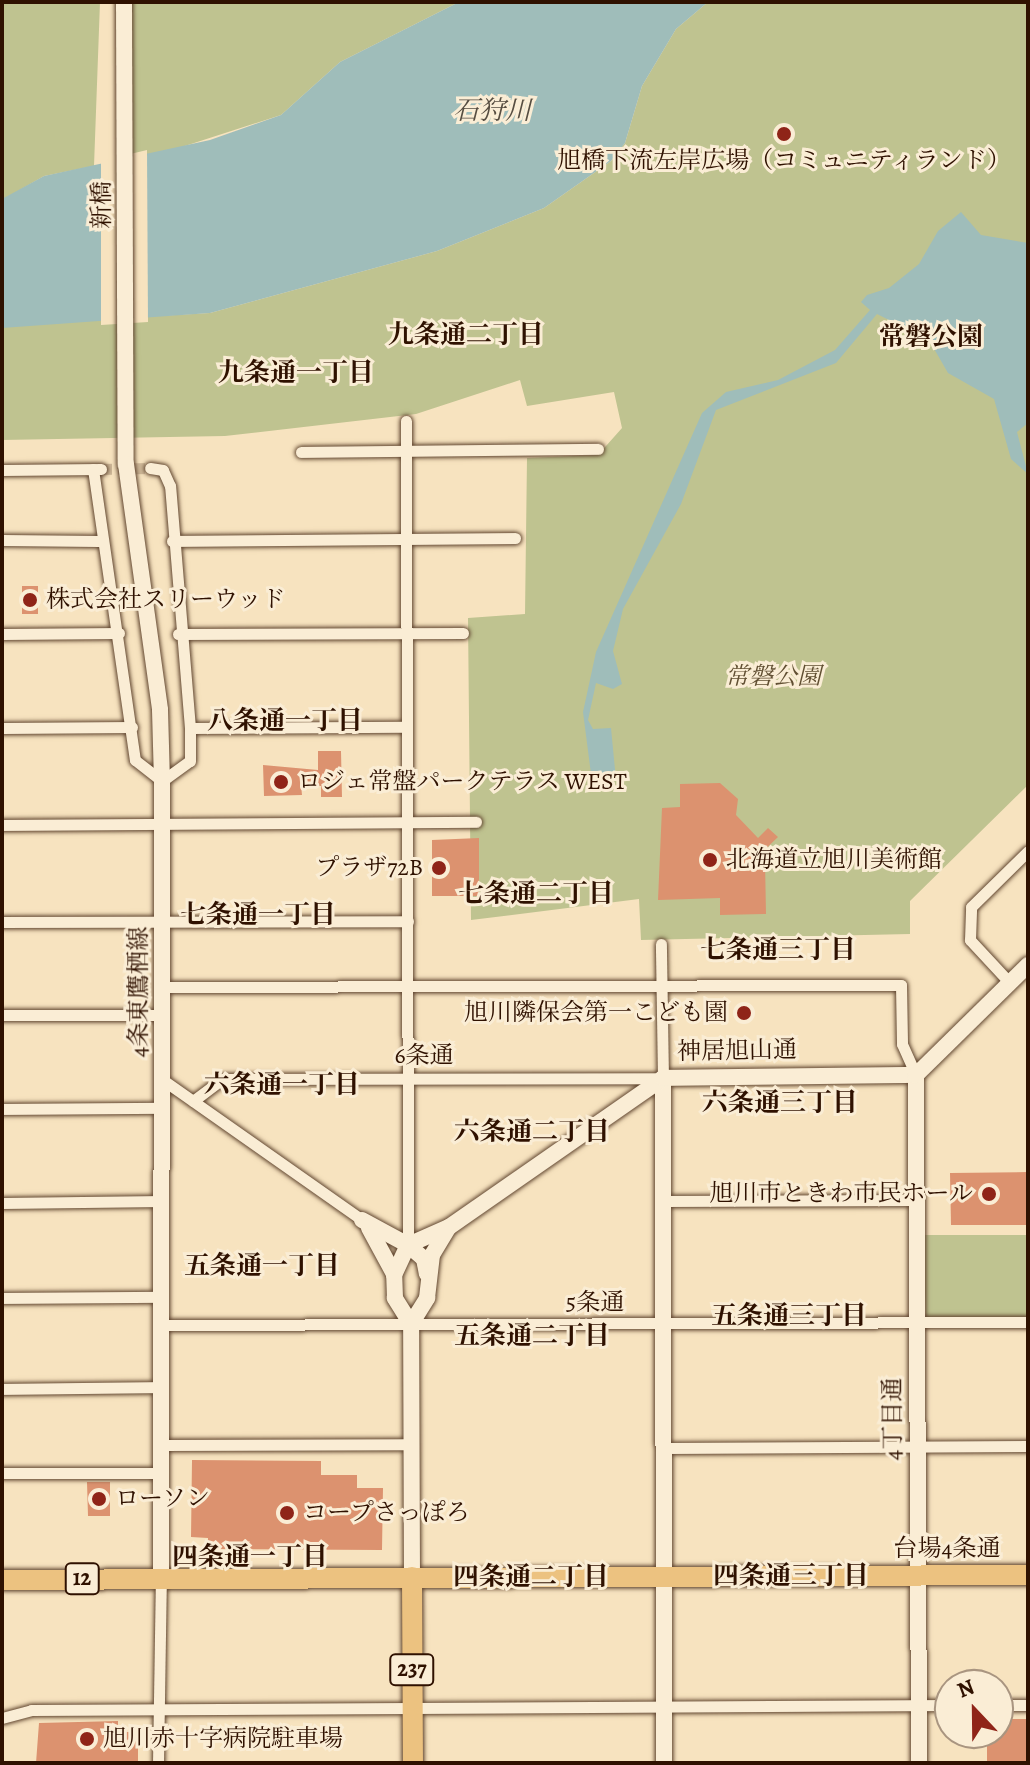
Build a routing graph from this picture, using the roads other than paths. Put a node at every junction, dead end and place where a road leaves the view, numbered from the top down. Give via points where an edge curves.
1 (124, 2) edge
2 (125, 408) joint
3 (406, 421) dead end
4 (407, 448) junction
5 (598, 449) dead end
6 (301, 452) dead end
7 (150, 468) dead end
8 (2, 470) edge
9 (515, 538) dead end
10 (408, 539) junction
11 (2, 540) edge
12 (99, 541) junction
13 (172, 541) junction
14 (119, 633) junction
15 (463, 633) dead end
16 (2, 634) edge
17 (178, 634) junction
18 (407, 634) junction
19 (132, 727) junction
20 (407, 727) junction
21 (2, 728) edge
22 (190, 728) junction
23 (162, 781) junction
24 (407, 822) junction
25 (476, 822) dead end
26 (2, 825) edge
27 (162, 825) junction
28 (1026, 857) edge
29 (408, 921) junction
30 (2, 922) edge
31 (162, 922) junction
32 (661, 944) dead end
33 (1028, 965) edge
34 (1010, 983) junction
35 (661, 986) junction
36 (163, 987) junction
37 (408, 987) junction
38 (2, 1015) edge
39 (163, 1015) junction
40 (916, 1075) junction
41 (408, 1078) junction
42 (663, 1078) junction
43 (163, 1080) junction
44 (193, 1101) junction
45 (163, 1108) junction
46 (2, 1109) edge
47 (916, 1200) junction
48 (163, 1201) junction
49 (664, 1201) junction
50 (2, 1203) edge
51 (362, 1220) junction
52 (449, 1227) junction
53 (408, 1245) junction
54 (427, 1274) junction
55 (394, 1275) junction
56 (162, 1297) junction
57 (2, 1298) edge
58 (917, 1321) junction
59 (1028, 1322) edge
60 (411, 1324) junction
61 (664, 1324) junction
62 (162, 1325) junction
63 (162, 1387) junction
64 (2, 1389) edge
65 (411, 1444) junction
66 (162, 1445) junction
67 (917, 1446) junction
68 (1028, 1446) edge
69 (665, 1448) junction
70 (2, 1473) edge
71 (162, 1473) junction
72 (918, 1575) junction
73 (1028, 1575) edge
74 (665, 1576) junction
75 (412, 1577) junction
76 (161, 1578) junction
77 (2, 1580) edge
78 (918, 1705) junction
79 (934, 1705) edge
80 (664, 1707) junction
81 (412, 1708) junction
82 (157, 1709) junction
83 (2, 1718) edge
84 (158, 1763) edge
85 (413, 1763) edge
86 (664, 1763) edge
87 (919, 1763) edge

1 - 2 street, 新橋
2 - 23 street, 4条東鷹栖線 via 131,524 160,710
3 - 4 street
4 - 5 street
4 - 6 street
4 - 10 street
7 - 13 street via 163,470 170,486
8 - 12 street via 97,469
9 - 10 street
10 - 13 street
10 - 18 street
11 - 12 street
12 - 14 street
13 - 17 street
14 - 16 street
14 - 19 street
15 - 18 street
17 - 18 street
17 - 22 street
18 - 20 street
19 - 21 street
19 - 23 street via 135,760
20 - 22 street
20 - 24 street
22 - 23 street via 190,761
23 - 27 street, 4条東鷹栖線
24 - 25 street
24 - 27 street
24 - 29 street
26 - 27 street
27 - 31 street, 4条東鷹栖線
28 - 34 street via 971,907 970,940
29 - 31 street
29 - 37 street
30 - 31 street
31 - 36 street, 4条東鷹栖線
32 - 35 street
33 - 34 street
34 - 40 street
35 - 37 street
35 - 40 street via 901,985 902,1044
35 - 42 street
36 - 37 street
36 - 39 street, 4条東鷹栖線
37 - 41 street
38 - 39 street
39 - 43 street, 4条東鷹栖線
40 - 42 street, 神居旭山通
40 - 47 street, 4丁目通
41 - 42 street, 6条通
41 - 44 street, 6条通 via 222,1079
41 - 53 street
42 - 49 street
42 - 52 street, 神居旭山通
43 - 44 street
43 - 45 street, 4条東鷹栖線
44 - 51 street
45 - 46 street
45 - 48 street, 4条東鷹栖線
47 - 49 street
47 - 58 street, 4丁目通
48 - 50 street
48 - 56 street, 4条東鷹栖線
49 - 61 street
51 - 53 street
51 - 55 street via 379,1237
52 - 53 street, 神居旭山通
52 - 54 street
53 - 54 street via 424,1259
53 - 55 street
54 - 60 street via 427,1298
55 - 60 street via 395,1298
56 - 57 street
56 - 62 street, 4条東鷹栖線
58 - 59 street, 5条通
58 - 61 street, 5条通
58 - 67 street, 4丁目通
60 - 61 street, 5条通
60 - 62 street, 5条通
60 - 65 street
61 - 69 street
62 - 63 street, 4条東鷹栖線
63 - 64 street
63 - 66 street, 4条東鷹栖線
65 - 66 street
65 - 75 street
66 - 71 street, 4条東鷹栖線
67 - 68 street
67 - 69 street
67 - 72 street, 4丁目通
69 - 74 street
70 - 71 street
71 - 76 street, 4条東鷹栖線
72 - 73 highway, 台場4条通 / 12
72 - 74 highway, 台場4条通 / 12
72 - 78 street, 4丁目通
74 - 75 highway, 台場4条通 / 12
74 - 80 street
75 - 76 highway, 台場4条通 / 12
75 - 81 highway, 237
76 - 77 highway, 台場4条通 / 12
76 - 82 street
78 - 79 street
78 - 80 street
78 - 87 street, 4丁目通
80 - 81 street
80 - 86 street
81 - 82 street
81 - 85 highway, 237
82 - 83 street via 31,1710
82 - 84 street

